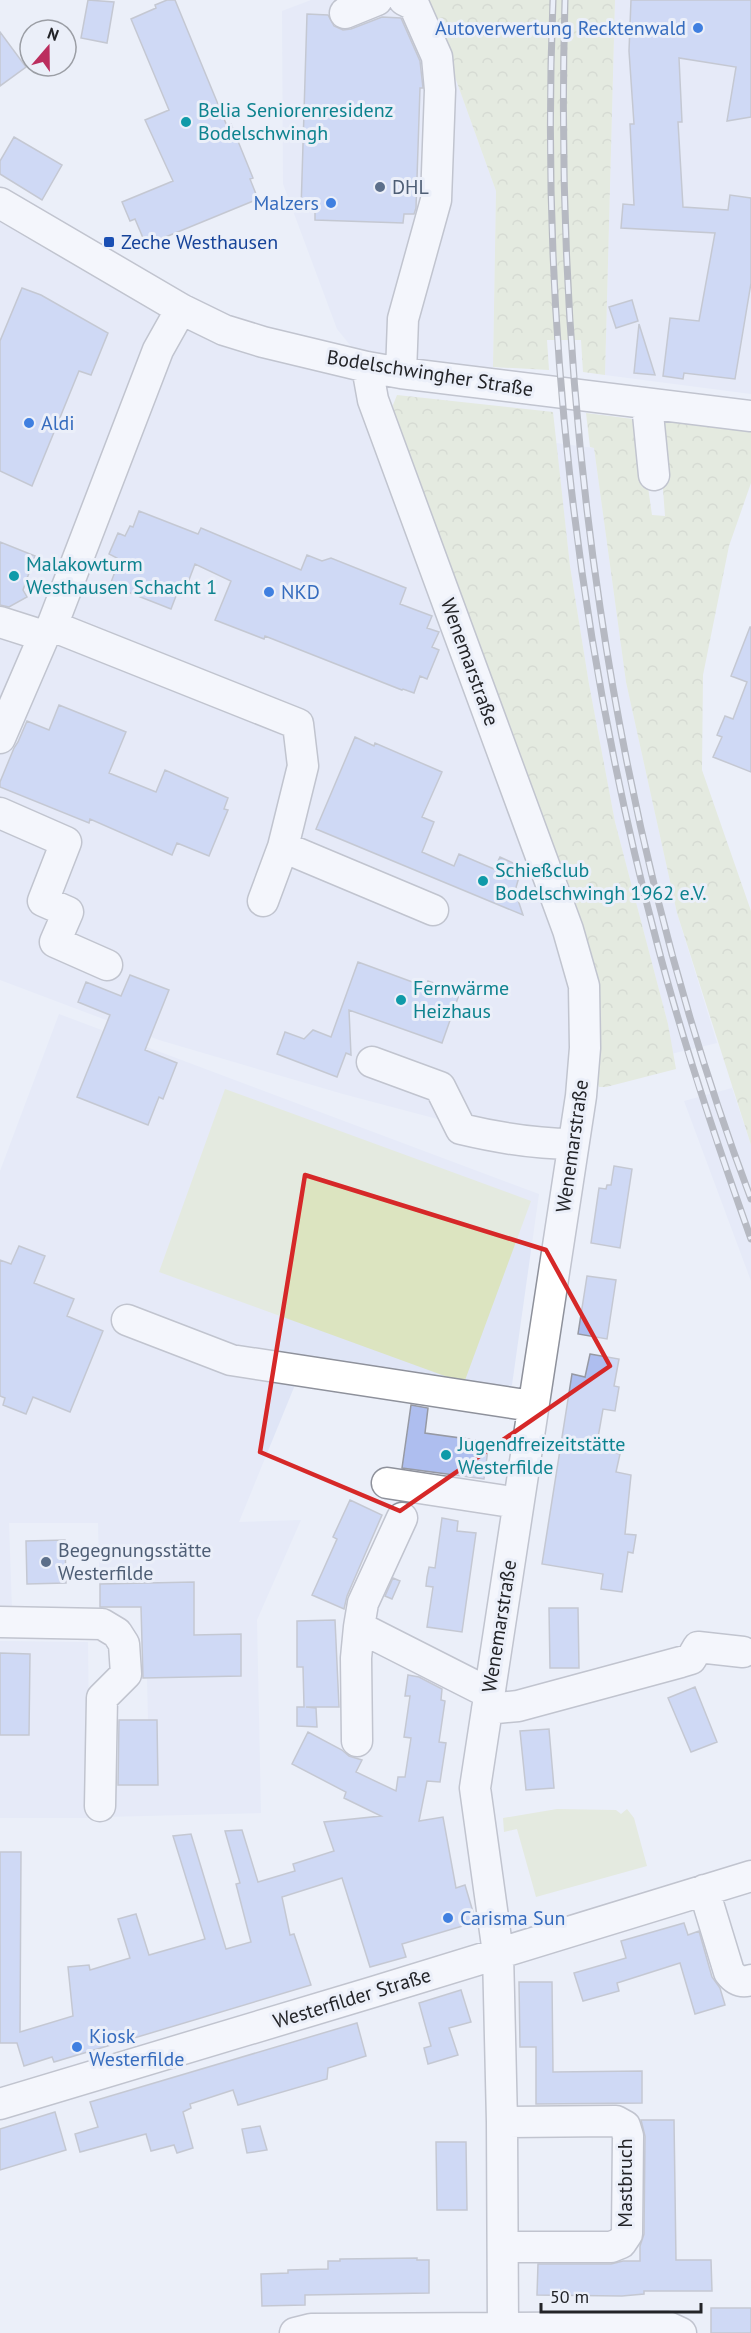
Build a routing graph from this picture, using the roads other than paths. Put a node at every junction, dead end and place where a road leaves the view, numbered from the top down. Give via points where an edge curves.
1 (377, 0) edge
2 (404, 0) edge
3 (345, 13) dead end
4 (0, 203) edge
5 (181, 309) junction
6 (367, 367) junction
7 (401, 373) junction
8 (647, 404) junction
9 (751, 416) edge
10 (654, 476) dead end
11 (0, 622) edge
12 (48, 631) junction
13 (0, 738) edge
14 (0, 813) edge
15 (283, 847) junction
16 (263, 901) dead end
17 (433, 910) dead end
18 (107, 965) dead end
19 (372, 1062) dead end
20 (573, 1144) junction
21 (127, 1320) dead end
22 (532, 1406) junction
23 (387, 1483) dead end
24 (518, 1503) junction
25 (402, 1518) dead end
26 (0, 1622) edge
27 (359, 1627) junction
28 (743, 1652) dead end
29 (488, 1701) junction
30 (357, 1741) dead end
31 (100, 1806) dead end
32 (751, 1876) edge
33 (704, 1890) junction
34 (498, 1953) junction
35 (751, 1980) edge
36 (0, 2104) edge
37 (502, 2122) junction
38 (503, 2247) junction
39 (503, 2330) edge
40 (359, 2331) edge
41 (295, 2333) edge
42 (681, 2333) edge

1 - 3 street
2 - 7 street via 414,5 437,57 440,90 436,200 403,319
4 - 5 street, Bodelschwingher Straße
5 - 6 street, Bodelschwingher Straße via 224,330
5 - 12 street via 158,351
6 - 7 street, Bodelschwingher Straße
6 - 20 street, Wenemarstraße via 373,400 568,930 584,986 585,1048
7 - 8 street, Bodelschwingher Straße
8 - 9 street, Bodelschwingher Straße
8 - 10 street
11 - 12 street
12 - 13 street
12 - 15 street via 298,723 303,766
14 - 18 street via 66,842 43,901 68,912 55,942
15 - 16 street
15 - 17 street
19 - 20 street via 440,1087 461,1129 534,1144
20 - 22 street, Wenemarstraße
21 - 22 street via 231,1360
22 - 24 street, Wenemarstraße
23 - 24 street
24 - 29 street, Wenemarstraße
25 - 27 street via 363,1603
26 - 31 street via 102,1624 117,1633 124,1644 126,1674 102,1698
27 - 29 street
27 - 30 street
28 - 29 street via 699,1647 691,1659 518,1706
29 - 34 street, Wenemarstraße via 475,1788
32 - 33 street, Westerfilder Straße
33 - 34 street, Westerfilder Straße
33 - 35 street via 729,1972 735,1979
34 - 36 street, Westerfilder Straße
34 - 37 street
37 - 38 street
37 - 38 street, Mastbruch via 616,2121 625,2126 628,2136 627,2234 621,2243 611,2247
38 - 39 street
39 - 40 street
39 - 42 street via 668,2327
40 - 41 street via 311,2329

